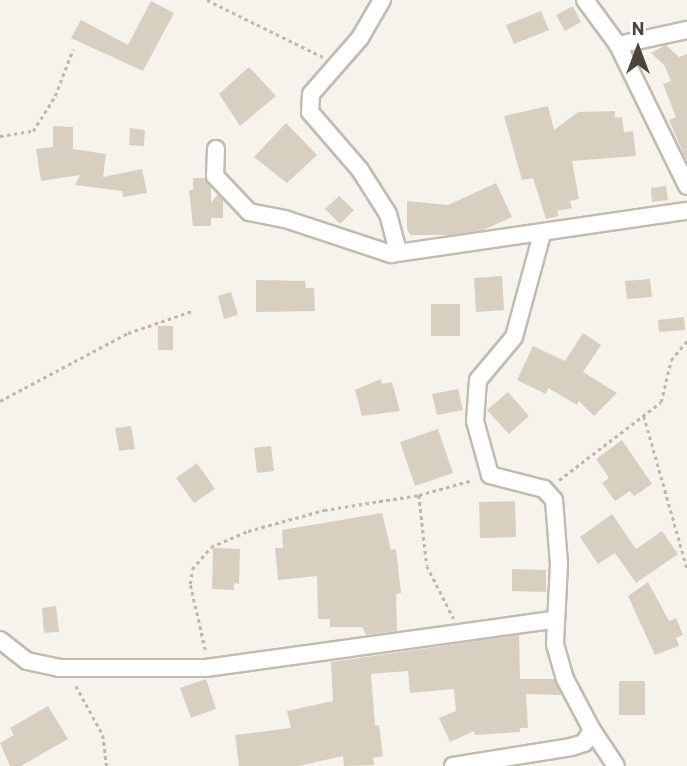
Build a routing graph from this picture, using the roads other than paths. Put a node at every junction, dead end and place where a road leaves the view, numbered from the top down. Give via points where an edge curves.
1 (382, 0) edge
2 (585, 0) edge
3 (687, 30) edge
4 (618, 45) junction
5 (216, 149) dead end
6 (687, 186) edge
7 (687, 211) edge
8 (542, 234) junction
9 (398, 252) junction
10 (554, 620) junction
11 (0, 640) edge
12 (592, 730) junction
13 (453, 766) edge
14 (616, 766) edge

1 - 9 street via 339,65 311,94 310,111 360,170 388,214
2 - 4 street
3 - 4 street
4 - 6 street
5 - 9 street via 215,176 249,212
7 - 8 street
8 - 9 street
8 - 10 street via 514,337 478,380 478,445 490,475 544,489 554,500
10 - 11 street via 206,668 65,668 27,661
10 - 12 street via 565,679
12 - 13 street via 584,743 571,747
12 - 14 street

